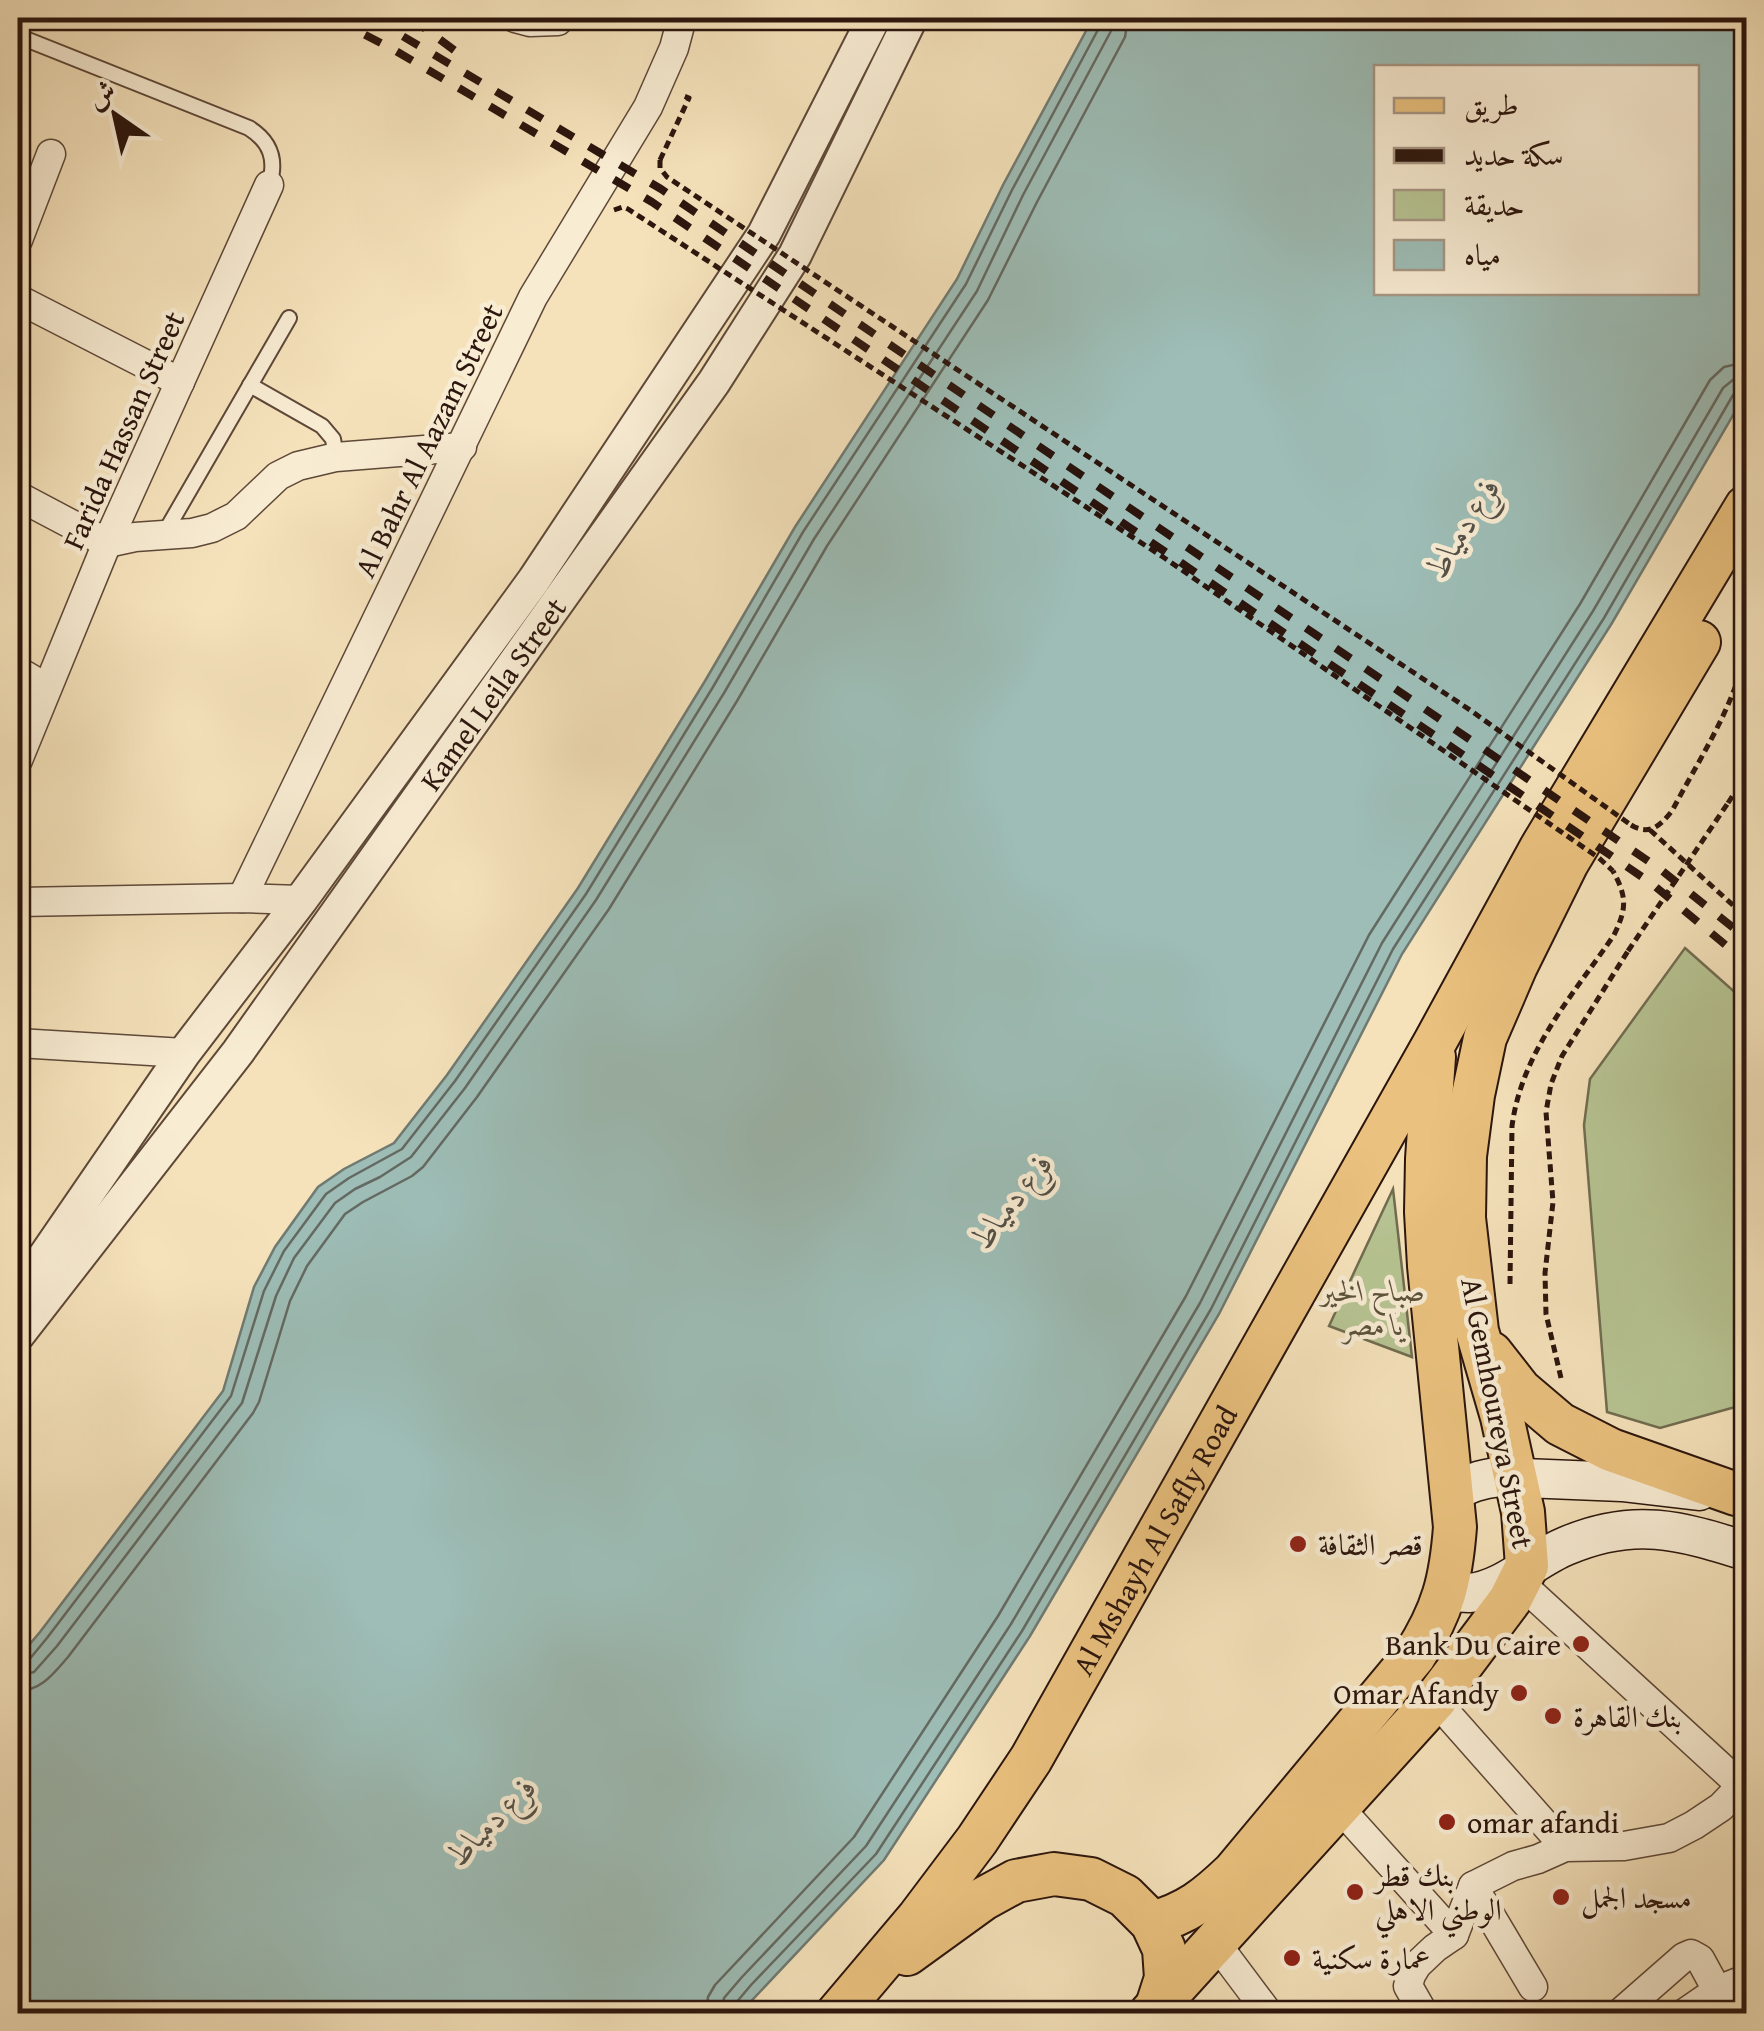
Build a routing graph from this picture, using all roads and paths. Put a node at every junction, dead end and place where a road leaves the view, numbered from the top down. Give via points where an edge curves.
1 (515, 18) edge
2 (682, 18) edge
3 (874, 18) edge
4 (911, 18) edge
5 (558, 21) dead end
6 (18, 36) edge
7 (50, 154) dead end
8 (660, 160) dead end
9 (269, 185) joint
10 (614, 210) dead end
11 (18, 240) edge
12 (18, 299) edge
13 (289, 318) dead end
14 (180, 382) junction
15 (250, 385) junction
16 (462, 446) junction
17 (336, 456) junction
18 (18, 496) edge
19 (1746, 507) edge
20 (163, 535) junction
21 (107, 543) junction
22 (1746, 562) edge
23 (1746, 650) edge
24 (18, 671) edge
25 (47, 688) junction
26 (18, 760) edge
27 (1746, 775) edge
28 (1650, 830) junction
29 (242, 898) junction
30 (300, 900) junction
31 (18, 902) edge
32 (1746, 917) edge
33 (206, 1026) junction
34 (1435, 1042) junction
35 (18, 1043) edge
36 (238, 1052) junction
37 (182, 1056) junction
38 (215, 1084) junction
39 (1510, 1290) dead end
40 (18, 1295) edge
41 (1477, 1331) junction
42 (18, 1335) edge
43 (1560, 1424) junction
44 (1516, 1479) junction
45 (1452, 1494) junction
46 (1741, 1495) edge
47 (1746, 1551) edge
48 (1523, 1574) junction
49 (1446, 1592) junction
50 (1435, 1700) junction
51 (1740, 1790) edge
52 (1338, 1806) junction
53 (1746, 1828) edge
54 (1565, 1847) junction
55 (1474, 1886) junction
56 (1152, 1923) junction
57 (1454, 1935) junction
58 (1215, 1942) junction
59 (1746, 1979) edge
60 (1534, 1986) dead end
61 (1724, 2001) edge
62 (846, 2002) edge
63 (1153, 2010) edge
64 (1269, 2014) edge
65 (1424, 2014) edge
66 (1619, 2014) edge
67 (1682, 2014) edge

1 - 5 street
2 - 16 street, Al Bahr Al Aazam Street via 648,107 533,296
3 - 30 street, Kamel Leila Street via 764,234 534,580
4 - 36 street, Kamel Leila Street via 794,255 714,382
6 - 9 lane via 249,128 269,146
7 - 11 street
8 - 28 path, bridge via 667,177 1470,710 1631,825
9 - 14 street, Farida Hassan Street
10 - 39 path, bridge via 628,209 1163,557 1613,871 1624,891 1624,914 1530,1059 1515,1103
12 - 14 street
13 - 15 lane
14 - 21 street, Farida Hassan Street
15 - 17 lane via 322,426 334,439
15 - 20 lane
16 - 17 street
16 - 29 street, Al Bahr Al Aazam Street
17 - 20 street via 278,476 236,516 212,528
18 - 21 street
19 - 34 main road, Al Gemhoureya Street via 1540,848
20 - 21 street
21 - 25 street, Farida Hassan Street
22 - 41 main road, Al Gemhoureya Street via 1567,863 1485,1038 1464,1156
23 - 28 path via 1730,702 1672,811
24 - 25 street
25 - 26 street, Farida Hassan Street
27 - 43 path, bridge via 1628,950 1551,1084 1546,1112 1554,1202 1546,1314 1561,1377
28 - 32 path
29 - 30 street
29 - 31 street
30 - 33 street, Kamel Leila Street
33 - 36 street via 226,1035
33 - 37 street, Kamel Leila Street
34 - 45 main road, Al Gemhoureya Street via 1426,1212
34 - 62 main road, Al Mshayh Al Safly Road via 1030,1758 919,1918
35 - 37 street
36 - 38 street, Kamel Leila Street
37 - 38 street via 186,1068
37 - 40 street, Kamel Leila Street
38 - 42 street, Kamel Leila Street
41 - 43 main road via 1512,1381
41 - 44 main road, Al Gemhoureya Street
43 - 46 main road via 1611,1450
44 - 45 main road via 1482,1479
44 - 46 main road
44 - 48 main road, Al Gemhoureya Street
45 - 49 main road, Al Gemhoureya Street
47 - 48 main road via 1646,1527 1566,1546
48 - 49 main road via 1490,1588
48 - 50 main road, Al Gemhoureya Street
48 - 51 street
49 - 56 main road, Al Gemhoureya Street via 1414,1656 1234,1872 1208,1898
50 - 52 main road, Al Gemhoureya Street
50 - 54 street
51 - 53 lane
51 - 54 street via 1669,1838
52 - 57 street
52 - 58 main road, Al Gemhoureya Street
54 - 55 street
55 - 57 street
55 - 60 street
56 - 62 main road via 1126,1896 1091,1880 1054,1874 1016,1881
56 - 63 main road via 1164,1949 1166,1978
57 - 65 street via 1411,1976 1408,1986
58 - 63 main road, Al Gemhoureya Street
58 - 64 street
59 - 61 street
61 - 66 street via 1700,1958 1691,1954
61 - 67 street

